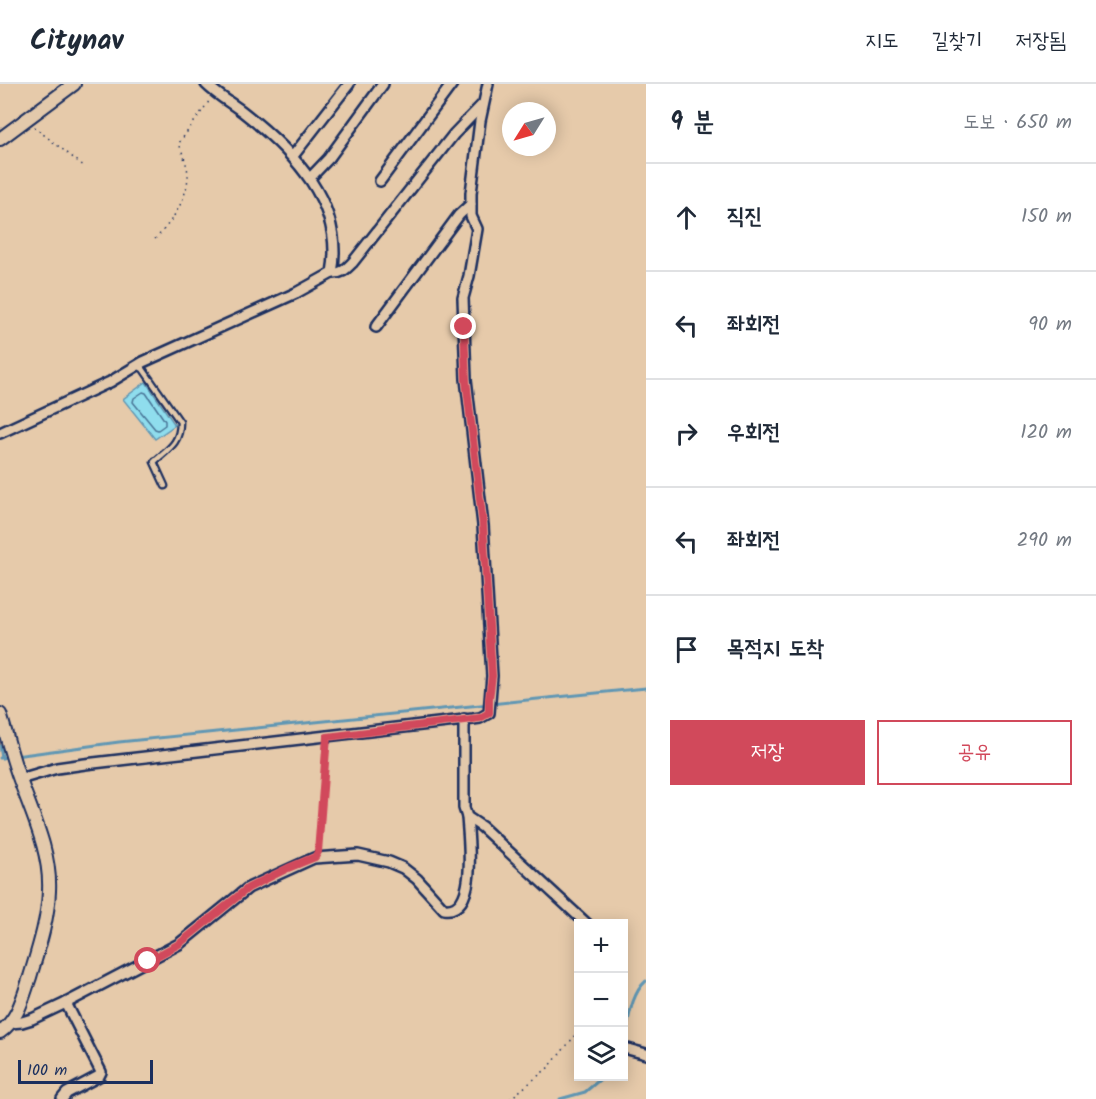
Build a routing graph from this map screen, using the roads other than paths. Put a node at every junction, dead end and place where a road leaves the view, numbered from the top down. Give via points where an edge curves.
1 (74, 84) edge
2 (206, 84) edge
3 (349, 84) edge
4 (383, 84) edge
5 (452, 84) edge
6 (488, 84) edge
7 (482, 105) junction
8 (0, 139) edge
9 (293, 156) junction
10 (310, 178) junction
11 (380, 181) dead end
12 (471, 204) junction
13 (332, 273) junction
14 (376, 327) dead end
15 (138, 366) junction
16 (0, 433) edge
17 (165, 486) dead end
18 (0, 714) edge
19 (464, 719) junction
20 (20, 779) junction
21 (466, 817) junction
22 (582, 919) edge
23 (66, 1003) junction
24 (10, 1023) junction
25 (0, 1032) edge
26 (628, 1049) edge
27 (646, 1054) edge
28 (62, 1099) edge

1 - 8 main road
2 - 9 street
3 - 9 street
4 - 10 street
5 - 11 street
6 - 7 street
7 - 12 street
7 - 13 street via 454,134 345,271
9 - 10 street
10 - 13 street via 327,212 334,238
12 - 14 street
12 - 19 street via 477,229 463,298 466,380 483,525 492,676 489,713
13 - 15 street
15 - 16 street
15 - 17 lane via 180,422 177,441 154,462
18 - 20 main road
19 - 20 street via 85,764
19 - 21 street
20 - 24 main road via 46,859 49,891 33,965
21 - 22 street via 482,826
21 - 23 street via 469,877 463,898 453,909 444,909 417,879 389,862 358,855 315,857 248,888 179,944
23 - 24 street via 22,1022
23 - 28 street via 100,1072
24 - 25 main road
26 - 27 street

